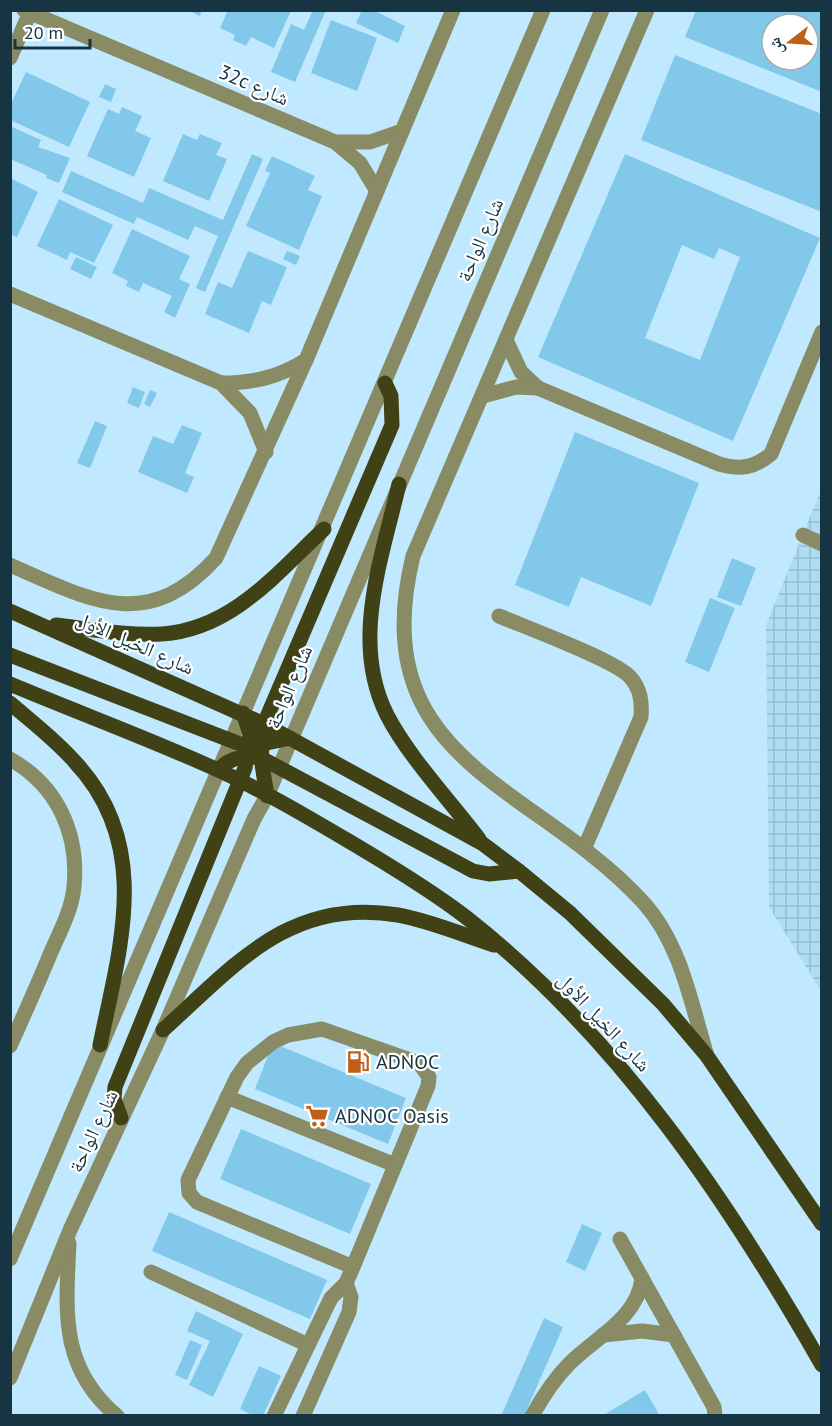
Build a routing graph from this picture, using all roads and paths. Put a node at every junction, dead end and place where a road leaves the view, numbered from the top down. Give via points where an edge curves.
1 (453, 10) edge
2 (543, 10) edge
3 (602, 10) edge
4 (647, 10) edge
5 (28, 11) edge
6 (10, 58) edge
7 (402, 131) junction
8 (335, 142) junction
9 (377, 191) junction
10 (10, 294) edge
11 (822, 332) edge
12 (506, 340) junction
13 (306, 360) junction
14 (221, 383) junction
15 (385, 383) junction
16 (538, 388) junction
17 (483, 396) junction
18 (266, 452) junction
19 (399, 484) junction
20 (324, 529) junction
21 (803, 535) dead end
22 (822, 544) edge
23 (10, 565) edge
24 (10, 611) edge
25 (499, 616) dead end
26 (44, 624) junction
27 (10, 655) edge
28 (10, 684) edge
29 (10, 703) edge
30 (243, 714) junction
31 (264, 724) junction
32 (290, 738) junction
33 (231, 741) junction
34 (256, 751) junction
35 (10, 759) edge
36 (278, 766) junction
37 (218, 770) junction
38 (240, 781) junction
39 (267, 796) junction
40 (483, 844) junction
41 (584, 849) junction
42 (519, 872) junction
43 (503, 948) junction
44 (163, 1030) junction
45 (100, 1045) junction
46 (10, 1046) edge
47 (707, 1056) junction
48 (227, 1097) junction
49 (121, 1118) junction
50 (395, 1165) junction
51 (822, 1224) edge
52 (70, 1230) junction
53 (620, 1239) dead end
54 (10, 1259) edge
55 (353, 1267) junction
56 (151, 1272) dead end
57 (642, 1278) junction
58 (346, 1283) junction
59 (602, 1335) junction
60 (674, 1335) junction
61 (308, 1345) junction
62 (822, 1365) edge
63 (10, 1378) edge
64 (719, 1413) edge
65 (117, 1416) edge
66 (274, 1416) edge
67 (303, 1416) edge
68 (532, 1416) edge

1 - 7 street
2 - 15 street, شارع الواحة
3 - 19 street, شارع الواحة
4 - 12 street
5 - 6 street
5 - 8 street, 32c شارع
7 - 8 street, 32c شارع via 370,142
7 - 9 street
8 - 9 street, 32c شارع via 360,164
9 - 13 street
10 - 14 street
11 - 16 street via 771,454 760,464 746,468 719,464
12 - 16 street via 521,372
12 - 17 street
13 - 14 street via 266,379
13 - 18 street
14 - 18 street via 250,413
15 - 20 street, شارع الواحة
15 - 31 main road via 391,396 392,425
16 - 17 street via 516,387
17 - 41 street via 413,556 405,587 406,652 425,708 456,753
18 - 23 street via 216,558 197,579 176,593 152,602 100,602
19 - 32 street, شارع الواحة
19 - 40 main road via 369,628 377,692 399,736
20 - 26 main road via 258,592 213,622 161,634
20 - 30 street, شارع الواحة
21 - 22 street
24 - 26 main road, شارع الخيل الأول
25 - 41 street via 620,668 638,689 641,717
26 - 30 main road, شارع الخيل الأول
27 - 33 main road
28 - 37 main road
29 - 45 main road via 76,762 98,792 121,848 126,908
30 - 31 main road, شارع الخيل الأول
30 - 33 street, شارع الواحة
30 - 34 main road
31 - 32 main road, شارع الخيل الأول
31 - 34 main road
32 - 34 main road
32 - 36 street, شارع الواحة
32 - 40 main road
33 - 34 main road
33 - 37 street, شارع الواحة
34 - 36 main road
34 - 37 main road via 232,759
34 - 38 main road
34 - 39 main road
35 - 46 street via 39,780 60,806 74,848 74,889 57,940
36 - 39 street, شارع الواحة
36 - 42 main road via 473,871
37 - 38 main road, شارع الخيل الأول
37 - 45 street, شارع الواحة
38 - 39 main road, شارع الخيل الأول
38 - 49 main road via 115,1087 114,1099
39 - 43 main road, شارع الخيل الأول via 425,889
39 - 44 street, شارع الواحة
40 - 42 main road
41 - 47 street via 643,902 659,923 682,971
42 - 47 main road via 633,974
43 - 44 main road via 400,915 370,912 310,920 257,946
43 - 62 main road, شارع الخيل الأول via 635,1084 686,1150 746,1238
44 - 49 street, شارع الواحة
45 - 54 street, شارع الواحة
47 - 51 main road
48 - 50 street
48 - 50 street via 237,1077 259,1052 288,1035 322,1029 419,1063 426,1069 428,1086
48 - 55 street via 188,1180 192,1198
49 - 52 street, شارع الواحة
50 - 55 street
52 - 63 street, شارع الواحة
52 - 65 street via 66,1313 70,1346 82,1376
53 - 57 street
55 - 58 street
56 - 61 street
57 - 59 street via 632,1308
57 - 60 street
58 - 61 street via 334,1294
58 - 67 street via 351,1297 349,1312
59 - 60 street via 642,1331
59 - 68 street via 559,1374
60 - 64 street
61 - 66 street

